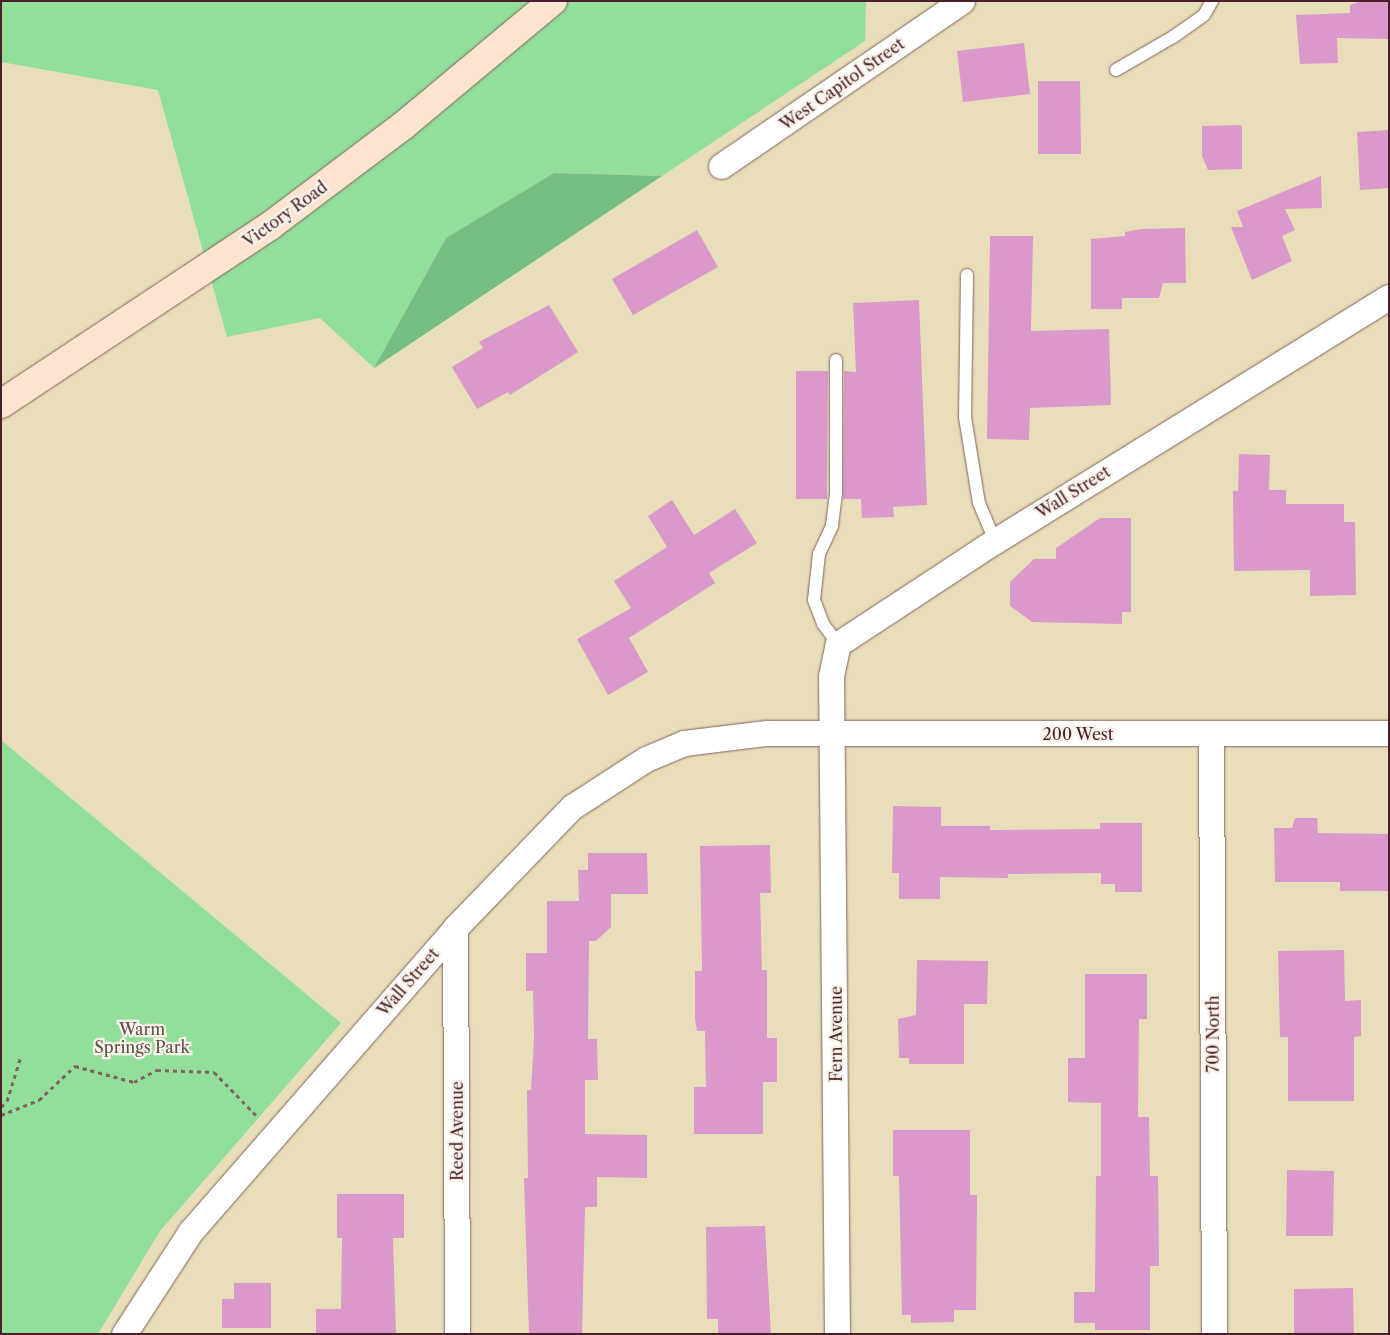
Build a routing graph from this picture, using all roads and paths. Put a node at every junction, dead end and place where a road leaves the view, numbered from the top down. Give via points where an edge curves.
1 (553, 1) edge
2 (962, 1) edge
3 (1212, 1) edge
4 (1116, 70) dead end
5 (721, 166) dead end
6 (966, 275) dead end
7 (1389, 298) edge
8 (836, 360) dead end
9 (1, 404) edge
10 (995, 540) junction
11 (838, 644) junction
12 (766, 733) joint
13 (1389, 733) edge
14 (834, 734) junction
15 (1211, 734) junction
16 (455, 928) junction
17 (21, 1056) dead end
18 (1, 1107) edge
19 (263, 1107) dead end
20 (1, 1115) edge
21 (124, 1334) edge
22 (458, 1334) edge
23 (837, 1334) edge
24 (1214, 1334) edge

1 - 9 main road, Victory Road via 404,125 270,226
2 - 5 street, West Capitol Street
3 - 4 lane via 1204,15 1174,37
6 - 10 lane via 965,417 979,503
7 - 10 street, Wall Street
8 - 11 lane via 833,518 819,554 814,600 822,624
10 - 11 street, Wall Street
11 - 14 street via 831,676
12 - 14 street, 200 West
12 - 16 street, Wall Street via 684,743 600,784 534,841
13 - 15 street, 200 West
14 - 15 street, 200 West
14 - 23 street, Fern Avenue
15 - 24 street, 700 North
16 - 21 street, Wall Street via 191,1231
16 - 22 street, Reed Avenue
17 - 18 path via 7,1101
19 - 20 path via 256,1115 214,1072 157,1070 134,1082 75,1066 39,1100

